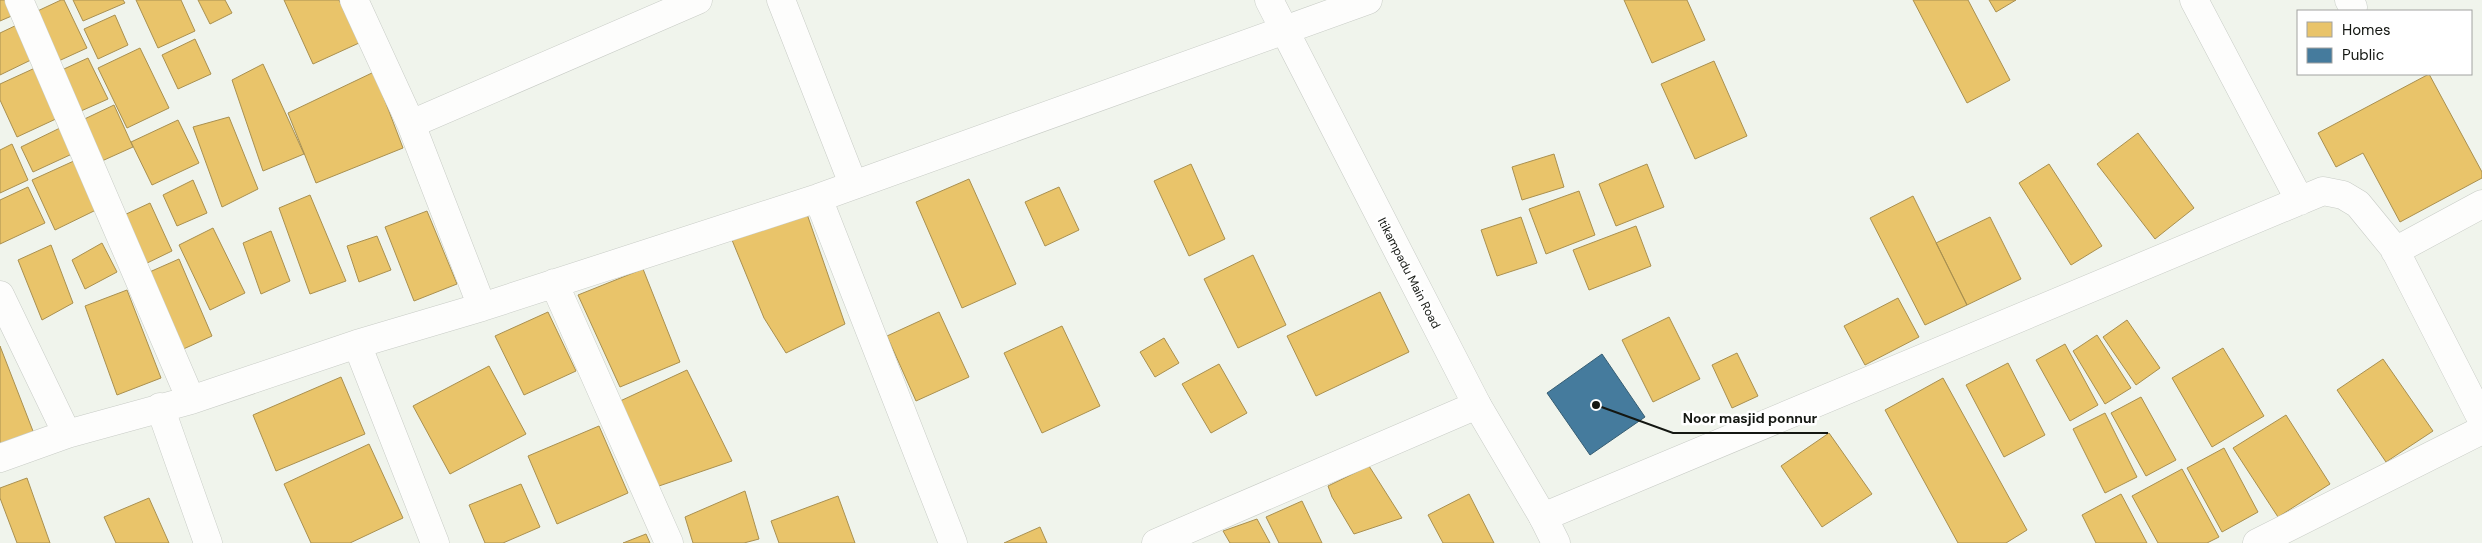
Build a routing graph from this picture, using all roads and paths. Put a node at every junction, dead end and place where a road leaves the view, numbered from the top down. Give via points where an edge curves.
1 (19, 0) edge
2 (354, 0) edge
3 (698, 0) edge
4 (781, 0) edge
5 (1269, 0) edge
6 (1368, 0) edge
7 (2194, 0) edge
8 (1284, 29) junction
9 (411, 124) junction
10 (853, 184) junction
11 (818, 198) junction
12 (2300, 201) junction
13 (2482, 204) edge
14 (2395, 251) junction
15 (554, 283) junction
16 (0, 295) edge
17 (482, 307) junction
18 (357, 344) junction
19 (191, 400) junction
20 (1477, 405) junction
21 (160, 407) junction
22 (2482, 420) edge
23 (2482, 430) edge
24 (67, 434) junction
25 (0, 458) edge
26 (1543, 517) junction
27 (208, 543) edge
28 (435, 543) edge
29 (669, 543) edge
30 (953, 543) edge
31 (1156, 543) edge
32 (1556, 543) edge
33 (2257, 543) edge

1 - 19 street
2 - 9 street
3 - 9 street
4 - 10 street
5 - 8 street, Itikampadu Main Road
6 - 8 street
7 - 12 street
8 - 10 street
8 - 20 street, Itikampadu Main Road
9 - 17 street
10 - 11 street
11 - 15 street
11 - 30 street
12 - 14 street via 2323,191 2343,195 2358,204
12 - 26 street
13 - 14 street
14 - 22 street
15 - 17 street
15 - 29 street
16 - 24 street
17 - 18 street
18 - 19 street
18 - 28 street
19 - 21 street
20 - 26 street, Itikampadu Main Road
20 - 31 street
21 - 24 street
21 - 27 street
23 - 33 street
24 - 25 street
26 - 32 street, Itikampadu Main Road

